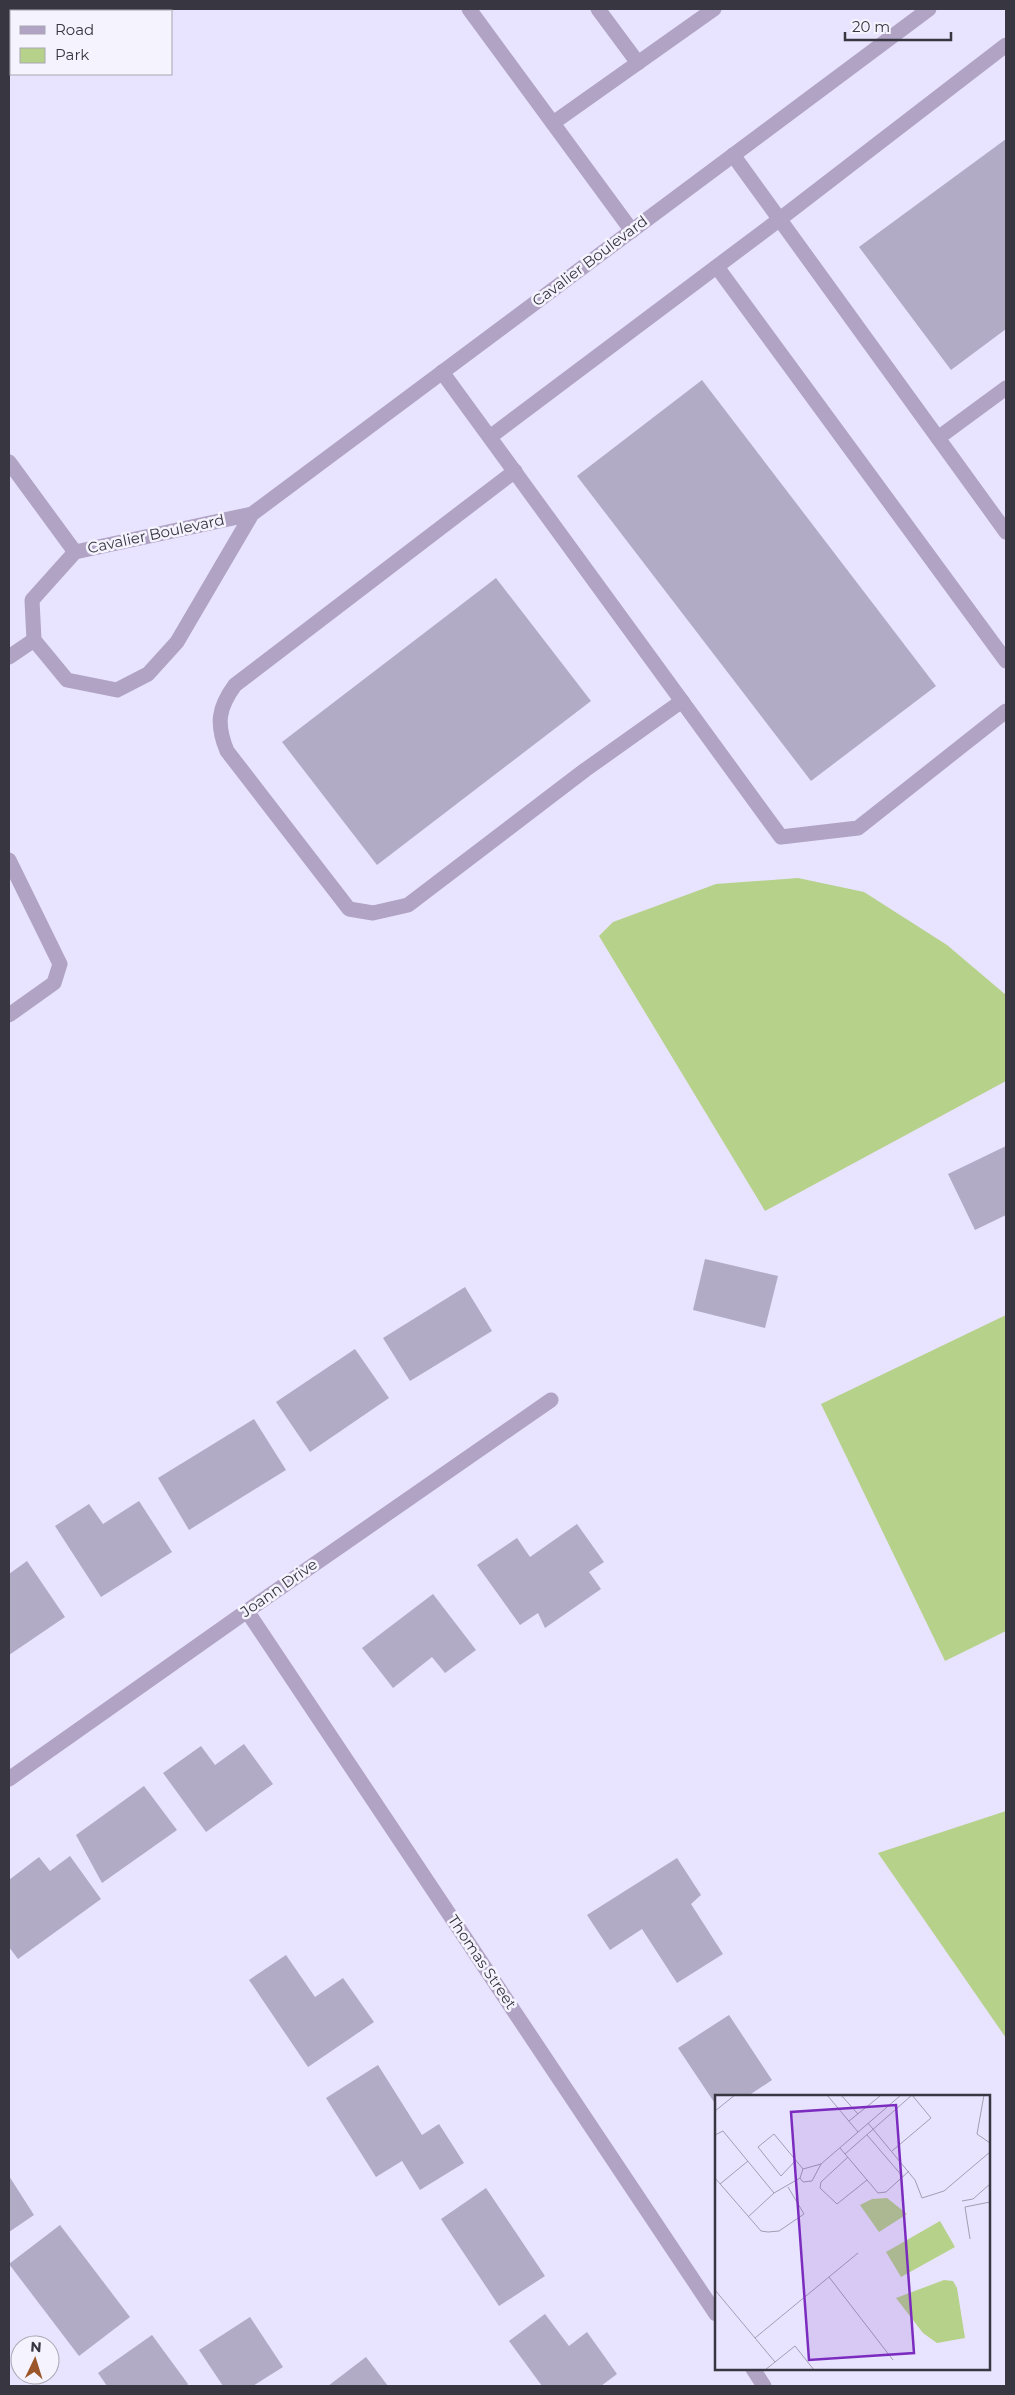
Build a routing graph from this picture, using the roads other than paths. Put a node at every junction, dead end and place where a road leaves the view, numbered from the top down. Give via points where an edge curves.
1 (469, 9) edge
2 (598, 9) edge
3 (714, 9) edge
4 (929, 9) edge
5 (1006, 45) edge
6 (638, 63) junction
7 (553, 123) junction
8 (733, 155) junction
9 (780, 219) junction
10 (632, 231) junction
11 (717, 267) junction
12 (442, 372) junction
13 (1006, 388) edge
14 (490, 436) junction
15 (938, 438) junction
16 (9, 463) edge
17 (515, 471) junction
18 (252, 514) junction
19 (1006, 532) edge
20 (74, 552) junction
21 (34, 640) junction
22 (9, 657) edge
23 (1006, 661) edge
24 (682, 701) junction
25 (1006, 711) edge
26 (9, 860) edge
27 (9, 1015) edge
28 (551, 1400) dead end
29 (247, 1610) junction
30 (9, 1779) edge
31 (715, 2312) edge
32 (754, 2370) edge
33 (764, 2386) edge

1 - 7 street
2 - 6 street
3 - 6 street
4 - 8 street, Cavalier Boulevard
5 - 9 street
6 - 7 street
7 - 10 street
8 - 9 street
8 - 10 street, Cavalier Boulevard
9 - 11 street
9 - 15 street
10 - 12 street, Cavalier Boulevard
11 - 14 street
11 - 23 street
12 - 14 street
12 - 18 street, Cavalier Boulevard
13 - 15 street
14 - 17 street
15 - 19 street
16 - 20 street
17 - 24 street
17 - 24 street via 235,685 224,701 220,718 220,735 226,751 349,909 373,913 408,905 585,770
18 - 20 street, Cavalier Boulevard
18 - 21 street, Cavalier Boulevard via 178,642 148,674 117,690 67,680
20 - 21 street, Cavalier Boulevard via 32,600
21 - 22 street
24 - 25 street via 781,837 858,828
26 - 27 street via 60,964 54,983
28 - 29 street, Joann Drive
29 - 30 street, Joann Drive
29 - 31 street, Thomas Street
32 - 33 street

